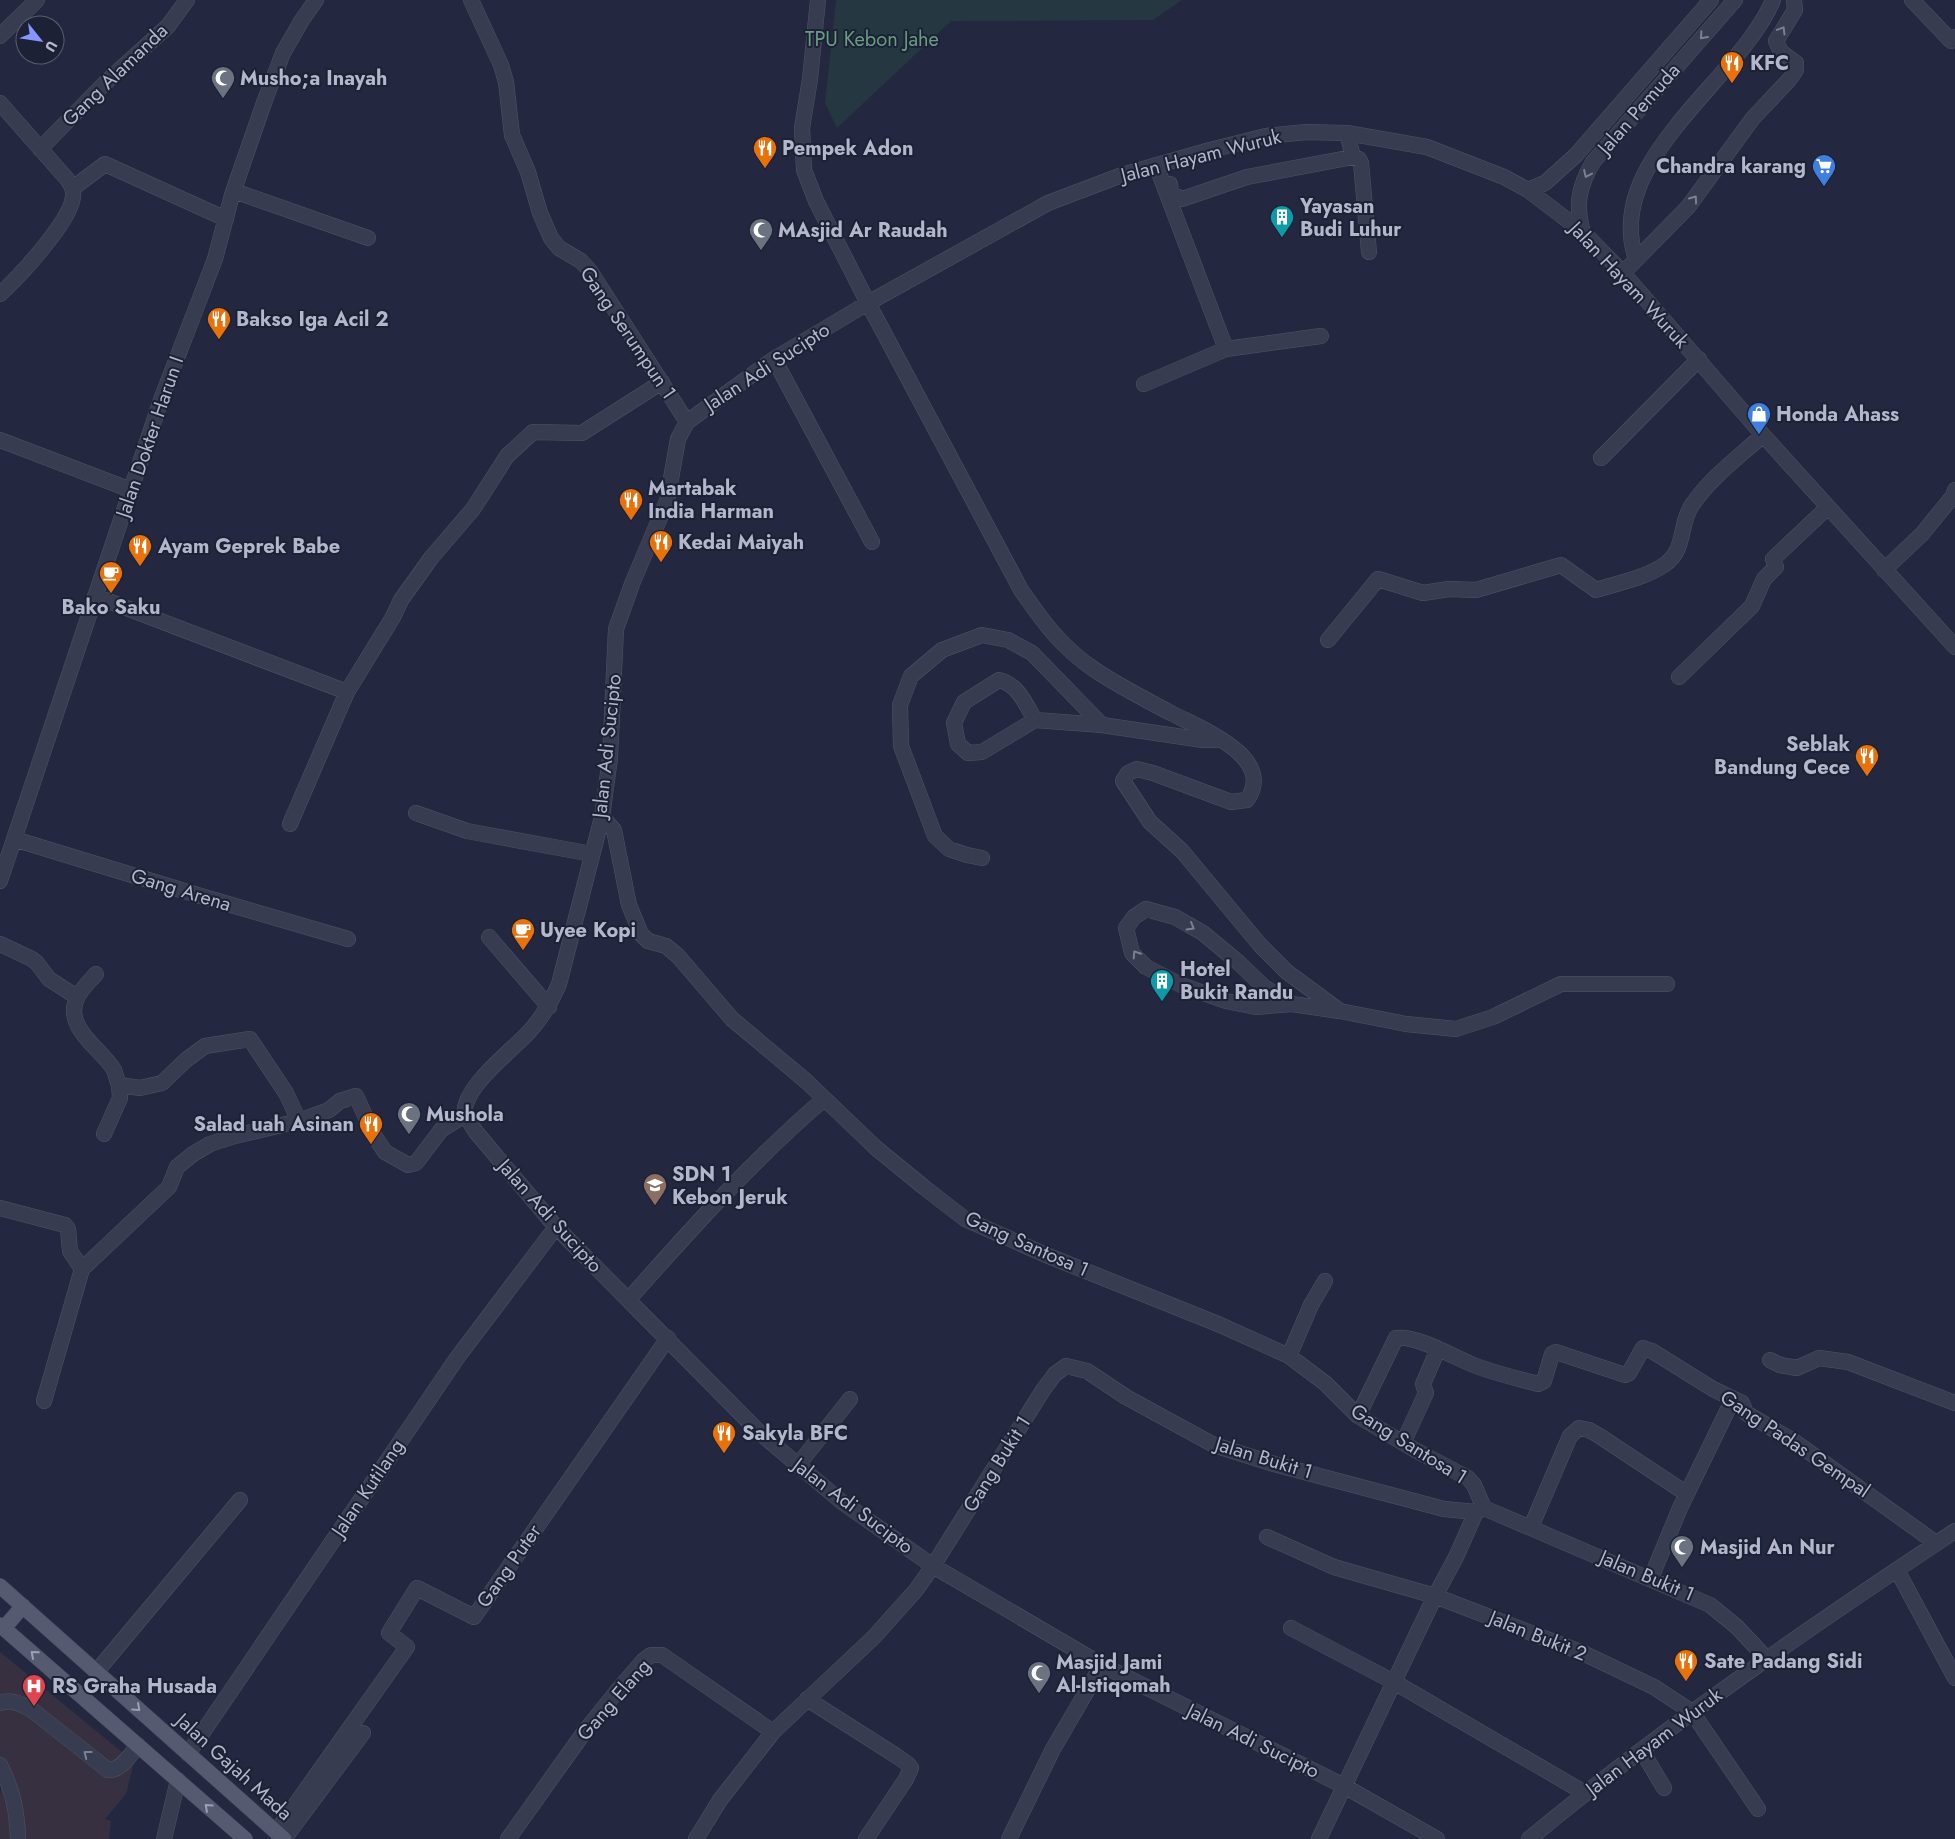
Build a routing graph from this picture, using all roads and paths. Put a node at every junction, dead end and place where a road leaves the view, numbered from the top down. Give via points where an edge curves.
1 (37, 0) edge
2 (187, 0) edge
3 (316, 0) edge
4 (471, 0) edge
5 (818, 0) edge
6 (1711, 0) edge
7 (1735, 0) edge
8 (1773, 0) edge
9 (1794, 0) edge
10 (1912, 0) edge
11 (0, 36) edge
12 (1955, 38) edge
13 (0, 103) edge
14 (1348, 133) junction
15 (40, 149) junction
16 (1353, 157) junction
17 (1161, 164) junction
18 (73, 188) junction
19 (1528, 190) junction
20 (234, 191) junction
21 (226, 219) junction
22 (1583, 232) junction
23 (368, 238) dead end
24 (1369, 252) dead end
25 (1636, 260) junction
26 (1623, 273) junction
27 (0, 294) edge
28 (868, 303) junction
29 (1321, 336) dead end
30 (1226, 349) junction
31 (774, 359) junction
32 (1699, 360) junction
33 (662, 382) junction
34 (1144, 384) dead end
35 (687, 422) junction
36 (1763, 435) junction
37 (0, 440) edge
38 (1601, 458) dead end
39 (131, 490) junction
40 (1955, 490) edge
41 (1828, 507) junction
42 (872, 542) dead end
43 (1884, 570) junction
44 (95, 596) junction
45 (1328, 640) dead end
46 (1955, 647) edge
47 (1679, 676) dead end
48 (347, 692) junction
49 (1034, 720) junction
50 (1102, 725) junction
51 (1224, 740) junction
52 (416, 813) dead end
53 (602, 817) junction
54 (290, 824) dead end
55 (14, 839) junction
56 (592, 854) junction
57 (982, 858) dead end
58 (0, 881) edge
59 (489, 937) dead end
60 (348, 939) dead end
61 (0, 944) edge
62 (96, 974) dead end
63 (1667, 984) dead end
64 (77, 997) junction
65 (1292, 1004) junction
66 (549, 1007) junction
67 (1340, 1011) junction
68 (119, 1085) junction
69 (824, 1099) junction
70 (466, 1114) junction
71 (299, 1121) junction
72 (104, 1134) dead end
73 (0, 1208) edge
74 (556, 1227) junction
75 (82, 1268) junction
76 (1325, 1281) dead end
77 (629, 1299) junction
78 (668, 1338) junction
79 (1438, 1349) junction
80 (1290, 1356) junction
81 (1770, 1360) dead end
82 (1066, 1366) joint
83 (850, 1399) dead end
84 (1734, 1399) junction
85 (44, 1401) dead end
86 (1955, 1403) edge
87 (1358, 1416) junction
88 (1403, 1443) junction
89 (798, 1465) junction
90 (1687, 1494) junction
91 (240, 1500) dead end
92 (1480, 1510) junction
93 (1531, 1527) junction
94 (1955, 1531) edge
95 (1267, 1537) dead end
96 (1936, 1543) junction
97 (933, 1566) junction
98 (1897, 1570) junction
99 (1651, 1578) junction
100 (0, 1586) edge
101 (1436, 1596) junction
102 (23, 1606) junction
103 (2, 1626) edge
104 (1291, 1628) dead end
105 (1766, 1658) junction
106 (1102, 1665) junction
107 (97, 1671) junction
108 (1955, 1678) edge
109 (1394, 1682) junction
110 (807, 1699) junction
111 (0, 1703) edge
112 (1692, 1712) junction
113 (773, 1732) junction
114 (363, 1733) dead end
115 (138, 1745) junction
116 (1642, 1751) junction
117 (188, 1754) junction
118 (0, 1765) edge
119 (178, 1780) junction
120 (1344, 1786) junction
121 (1664, 1788) dead end
122 (1585, 1793) junction
123 (1758, 1809) dead end
124 (281, 1836) edge
125 (1015, 1837) edge
126 (18, 1839) edge
127 (164, 1839) edge
128 (245, 1839) edge
129 (508, 1839) edge
130 (696, 1839) edge
131 (866, 1839) edge
132 (1319, 1839) edge
133 (1437, 1839) edge
134 (1530, 1839) edge

1 - 11 street
2 - 15 street, Gang Alamanda via 168,26 104,84
3 - 20 street, Jalan Dokter Harun I via 283,53
4 - 33 street, Gang Serumpun 1 via 501,65 512,136 552,238 559,248 581,261 590,271
5 - 28 street via 802,128 804,170 816,201
6 - 19 street, Jalan Pemuda via 1576,155 1545,182
7 -> 22 street, Jalan Pemuda via 1593,162 1579,198 1578,216
8 - 25 street via 1745,46 1681,118 1644,176 1633,209 1632,248
25 -> 9 street via 1688,207 1753,118 1796,70 1796,63 1781,52 1776,42 1795,10
10 - 12 street via 1951,41
13 - 15 street
14 - 16 street
14 - 17 street, Jalan Hayam Wuruk via 1306,132 1266,136
14 - 19 street, Jalan Hayam Wuruk via 1427,147 1504,177
15 - 18 street
16 - 17 street via 1247,177 1182,199 1172,193
16 - 24 street via 1361,163
17 - 28 street, Jalan Hayam Wuruk via 1122,174 1048,203
17 - 30 street
18 - 21 street via 105,164
18 - 27 street via 67,212 50,238 20,276
19 - 22 street, Jalan Hayam Wuruk
20 - 21 street, Jalan Dokter Harun I
20 - 23 street
21 - 39 street, Jalan Dokter Harun I via 215,259
22 - 26 street, Jalan Hayam Wuruk
25 - 26 street
26 - 32 street, Jalan Hayam Wuruk
28 - 31 street, Jalan Adi Sucipto
28 - 51 street via 1022,590 1048,628 1061,643 1096,670
29 - 30 street
30 - 34 street
31 - 35 street, Jalan Adi Sucipto
31 - 42 street
32 - 36 street, Jalan Hayam Wuruk
32 - 38 street
33 - 35 street, Gang Serumpun 1
33 - 48 street via 582,433 533,432 507,456 473,509 431,558 401,600
35 - 53 street, Jalan Adi Sucipto via 678,439 667,501 616,629 610,758
36 - 41 street, Jalan Hayam Wuruk
36 - 45 street via 1706,487 1691,506 1682,528 1680,545 1664,566 1596,590 1561,565 1476,590 1449,589 1423,593 1378,579
37 - 39 street
39 - 44 street, Jalan Dokter Harun I
40 - 43 street via 1922,534
41 - 43 street, Jalan Hayam Wuruk
41 - 47 street via 1773,559 1776,567 1764,579 1752,606
43 - 46 street, Jalan Hayam Wuruk
44 - 48 street
44 - 55 street, Jalan Dokter Harun I
48 - 54 street
49 - 49 street via 1017,691 999,680 964,702 954,723 958,744 968,754 982,752
49 - 50 street
50 - 51 street via 1203,740
50 - 57 street via 1032,653 1008,640 982,636 942,650 911,676 900,705 901,746 935,836 949,849
51 - 67 street via 1243,757 1255,777 1254,791 1247,800 1231,802 1137,769 1128,772 1123,781 1150,822 1182,851 1260,945 1287,972
52 - 56 street via 467,831
53 - 56 street, Jalan Adi Sucipto
53 - 69 street, Gang Santosa 1 via 614,830 629,905 641,934 678,956 732,1019
55 - 58 street, Jalan Dokter Harun I
55 - 60 street, Gang Arena
56 - 66 street, Jalan Adi Sucipto via 559,984
59 - 66 street
61 - 64 street via 32,959 48,979
62 - 64 street
63 - 67 street via 1561,984 1493,1017 1456,1029 1406,1024
64 - 68 street via 74,1008 77,1023 83,1035 114,1070
65 -> 65 street via 1256,1007 1226,1001 1181,985 1146,967 1132,953 1126,928 1146,909 1175,917 1203,933 1264,987
65 - 67 street
66 - 70 street, Jalan Adi Sucipto via 530,1032 479,1083 466,1104
68 - 71 street via 140,1088 162,1083 205,1046 250,1039 286,1093
68 - 72 street via 120,1098
69 - 77 street via 724,1193
69 - 80 street, Gang Santosa 1 via 876,1148 966,1219
70 - 71 street via 441,1130 416,1163 408,1166 385,1152 356,1096
70 - 74 street, Jalan Adi Sucipto via 476,1132
71 - 75 street via 234,1136 193,1154 177,1167 169,1187
73 - 75 street via 65,1224 70,1251
74 - 77 street, Jalan Adi Sucipto
74 - 117 street, Jalan Kutilang via 457,1358
75 - 85 street
76 - 80 street via 1311,1305
77 - 78 street, Jalan Adi Sucipto
78 - 89 street, Jalan Adi Sucipto via 760,1433
78 - 124 street, Gang Puter via 474,1616 417,1588 389,1634 406,1647
79 - 84 street, Gang Padas Gempal via 1472,1364 1538,1384 1544,1382 1552,1354 1556,1352 1625,1375 1643,1348
79 - 87 street, Gang Padas Gempal via 1396,1338
79 - 88 street via 1423,1384 1426,1393
80 - 87 street, Gang Santosa 1 via 1325,1383
81 - 86 street via 1798,1368 1820,1358 1848,1362
82 - 92 street, Jalan Bukit 1 via 1087,1371 1126,1397 1214,1445 1444,1509
82 - 97 street, Gang Bukit 1 via 1043,1390
83 - 89 street
84 - 90 street
84 - 96 street, Gang Padas Gempal via 1742,1403 1746,1413 1795,1442
87 - 88 street, Gang Santosa 1
88 - 92 street, Gang Santosa 1 via 1468,1478 1474,1485
89 - 97 street, Jalan Adi Sucipto via 842,1502
90 - 93 street via 1589,1430 1579,1428 1570,1436
90 - 99 street
91 - 107 street
92 - 93 street, Jalan Bukit 1
92 - 101 street
93 - 99 street, Jalan Bukit 1
94 - 96 street, Jalan Hayam Wuruk
95 - 101 street, Jalan Bukit 2 via 1334,1567
96 - 98 street, Jalan Hayam Wuruk
97 - 106 street, Jalan Adi Sucipto
97 - 110 street, Gang Bukit 1 via 874,1637
98 - 105 street, Jalan Hayam Wuruk
98 - 108 street
99 - 105 street, Jalan Bukit 1 via 1710,1604
100 - 102 main road, Jalan Gajah Mada
101 - 109 street
101 - 112 street, Jalan Bukit 2 via 1583,1653 1654,1687
102 - 103 main road
102 - 107 main road, Jalan Gajah Mada
115 -> 103 main road
104 - 109 street
105 - 112 street, Jalan Hayam Wuruk
106 - 120 street, Jalan Adi Sucipto
106 - 125 street via 1054,1749
107 -> 117 main road, Jalan Gajah Mada
109 - 120 street
109 - 122 street
110 - 113 street, Gang Bukit 1
110 - 131 street via 911,1768
115 -> 111 street via 121,1766 108,1770 32,1710 19,1703
112 - 116 street, Jalan Hayam Wuruk
112 - 123 street, Jalan Bukit 2
113 - 129 street, Gang Elang via 662,1655 651,1655 585,1731
113 - 130 street, Gang Bukit 1 via 720,1800
114 - 124 street
115 - 119 main road
116 - 121 street
116 - 122 street, Jalan Hayam Wuruk
117 - 124 main road, Jalan Gajah Mada
118 - 126 street via 17,1812
119 - 127 street
128 -> 119 main road
120 - 132 street
120 - 133 street, Jalan Adi Sucipto
122 - 134 street, Jalan Hayam Wuruk

